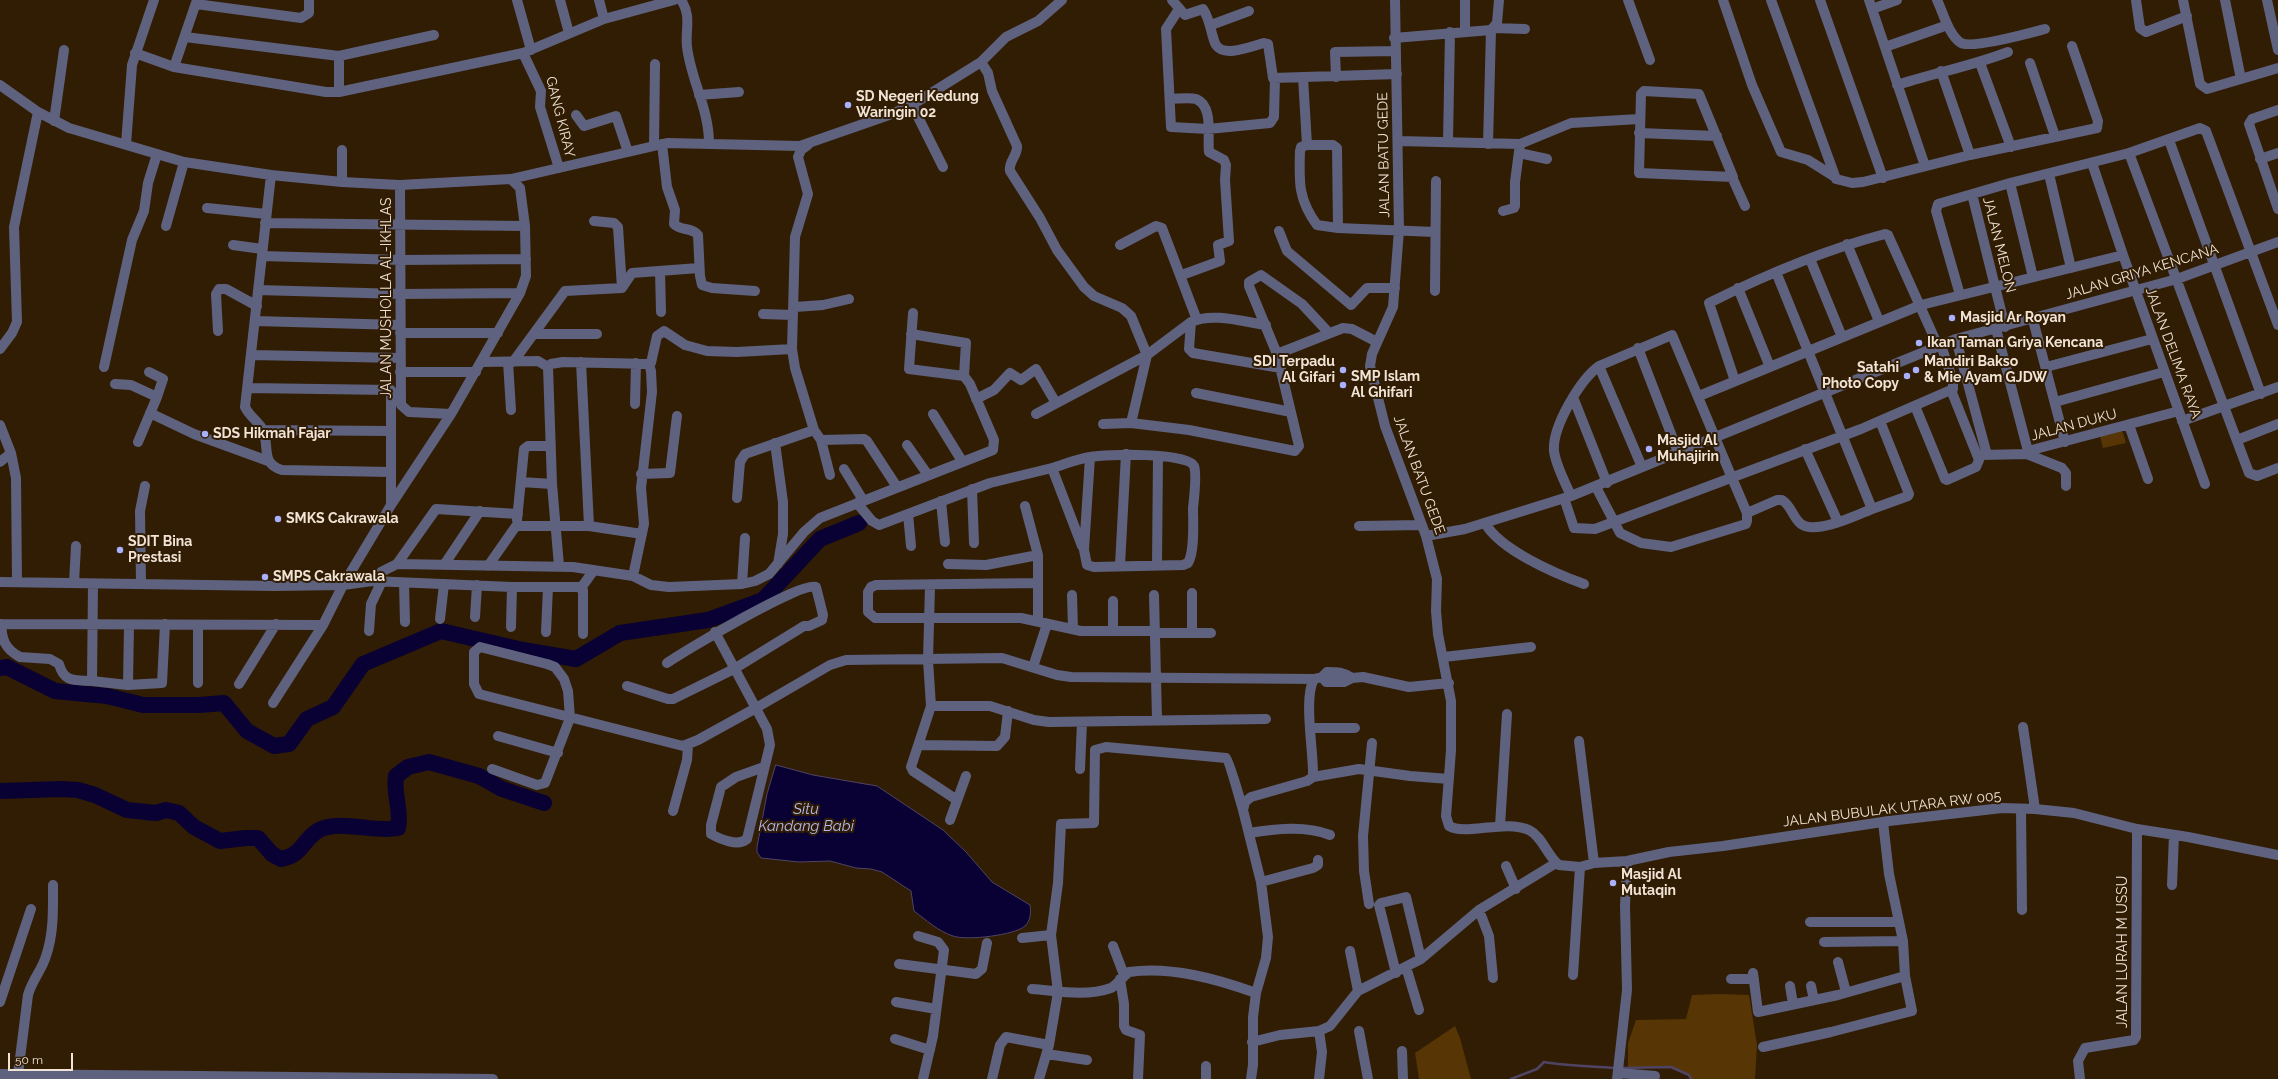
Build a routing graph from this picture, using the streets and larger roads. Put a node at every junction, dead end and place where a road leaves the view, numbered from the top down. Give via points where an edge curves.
1 (154, 0) edge
2 (308, 0) edge
3 (517, 0) edge
4 (560, 0) edge
5 (599, 0) edge
6 (674, 0) edge
7 (681, 0) edge
8 (1062, 0) edge
9 (1172, 0) edge
10 (1395, 0) edge
11 (1465, 0) edge
12 (1499, 0) edge
13 (1628, 0) edge
14 (1722, 0) edge
15 (1771, 0) edge
16 (1820, 0) edge
17 (1897, 0) edge
18 (1937, 0) edge
19 (2136, 0) edge
20 (2183, 0) edge
21 (2225, 0) edge
22 (2267, 0) edge
23 (197, 2) edge
24 (1871, 4) edge
25 (1179, 9) junction
26 (1249, 11) dead end
27 (2187, 16) junction
28 (604, 19) junction
29 (1211, 25) junction
30 (1942, 27) dead end
31 (2045, 28) dead end
32 (1492, 29) junction
33 (1525, 29) dead end
34 (1465, 31) junction
35 (1450, 32) junction
36 (569, 33) junction
37 (434, 35) dead end
38 (185, 37) junction
39 (1394, 38) junction
40 (2072, 46) dead end
41 (1885, 47) junction
42 (64, 50) dead end
43 (2278, 50) edge
44 (527, 51) junction
45 (1396, 51) junction
46 (2008, 52) dead end
47 (136, 53) junction
48 (339, 56) junction
49 (1650, 60) dead end
50 (981, 62) junction
51 (1980, 63) junction
52 (2030, 63) dead end
53 (655, 64) dead end
54 (174, 67) junction
55 (2278, 68) edge
56 (1941, 71) junction
57 (1397, 74) junction
58 (1336, 76) junction
59 (1303, 77) junction
60 (1275, 78) junction
61 (2241, 79) junction
62 (0, 85) edge
63 (1897, 85) junction
64 (339, 92) junction
65 (739, 92) dead end
66 (699, 95) junction
67 (1170, 100) junction
68 (912, 105) junction
69 (2278, 110) edge
70 (38, 112) junction
71 (576, 116) dead end
72 (1639, 119) junction
73 (54, 121) junction
74 (1208, 129) junction
75 (1639, 133) junction
76 (1717, 136) junction
77 (2055, 136) junction
78 (2169, 140) junction
79 (1399, 141) junction
80 (1448, 142) junction
81 (709, 143) junction
82 (126, 144) junction
83 (1488, 144) junction
84 (658, 145) junction
85 (808, 145) junction
86 (1308, 145) junction
87 (2011, 147) junction
88 (1520, 149) junction
89 (342, 150) dead end
90 (628, 152) junction
91 (2129, 153) junction
92 (2278, 153) edge
93 (157, 154) junction
94 (1970, 156) junction
95 (1547, 159) dead end
96 (2260, 160) junction
97 (184, 162) junction
98 (2092, 163) junction
99 (1925, 166) junction
100 (943, 167) dead end
101 (558, 168) junction
102 (2049, 174) junction
103 (271, 175) junction
104 (1732, 177) junction
105 (1883, 178) junction
106 (511, 179) junction
107 (1836, 179) junction
108 (1436, 180) dead end
109 (342, 182) junction
110 (2010, 183) junction
111 (400, 188) junction
112 (1972, 194) junction
113 (2276, 196) edge
114 (1745, 206) dead end
115 (207, 208) dead end
116 (2278, 209) edge
117 (1503, 211) dead end
118 (265, 218) junction
119 (594, 221) dead end
120 (401, 225) junction
121 (166, 226) dead end
122 (525, 226) junction
123 (1338, 228) junction
124 (1399, 230) junction
125 (1279, 231) dead end
126 (1436, 232) junction
127 (2278, 242) edge
128 (1847, 244) junction
129 (233, 245) dead end
130 (1120, 245) dead end
131 (2251, 252) junction
132 (262, 253) junction
133 (2122, 255) junction
134 (526, 259) junction
135 (1810, 259) junction
136 (401, 260) junction
137 (2213, 265) junction
138 (699, 268) junction
139 (2071, 268) junction
140 (660, 271) junction
141 (1776, 272) junction
142 (1182, 275) junction
143 (2034, 277) junction
144 (2177, 279) junction
145 (1995, 287) junction
146 (622, 288) junction
147 (1395, 288) junction
148 (1738, 288) junction
149 (258, 290) junction
150 (755, 291) dead end
151 (1435, 291) dead end
152 (2136, 291) junction
153 (520, 293) junction
154 (400, 294) junction
155 (1960, 295) junction
156 (849, 299) dead end
157 (1921, 305) junction
158 (257, 306) junction
159 (794, 311) junction
160 (661, 312) dead end
161 (913, 313) dead end
162 (763, 314) dead end
163 (2033, 320) junction
164 (255, 321) junction
165 (1194, 321) junction
166 (1879, 322) junction
167 (1266, 325) junction
168 (2278, 325) edge
169 (2001, 328) junction
170 (400, 329) junction
171 (218, 331) dead end
172 (498, 333) junction
173 (1328, 333) junction
174 (534, 334) junction
175 (597, 334) dead end
176 (911, 334) junction
177 (1842, 337) junction
178 (1956, 339) junction
179 (2152, 339) junction
180 (1377, 342) junction
181 (1940, 345) junction
182 (1638, 348) junction
183 (0, 349) edge
184 (792, 349) junction
185 (1808, 351) junction
186 (1277, 354) junction
187 (252, 355) junction
188 (1147, 355) junction
189 (400, 358) junction
190 (482, 362) junction
191 (510, 362) junction
192 (581, 362) junction
193 (636, 363) junction
194 (649, 364) junction
195 (1599, 366) junction
196 (104, 367) dead end
197 (548, 367) junction
198 (1770, 367) junction
199 (2046, 367) junction
200 (1281, 368) junction
201 (149, 372) dead end
202 (400, 372) junction
203 (476, 372) junction
204 (2164, 372) junction
205 (964, 376) junction
206 (1735, 381) junction
207 (115, 384) dead end
208 (2278, 387) edge
209 (248, 388) junction
210 (1951, 390) junction
211 (1824, 392) junction
212 (1196, 393) dead end
213 (2261, 394) junction
214 (1699, 396) junction
215 (157, 397) junction
216 (1574, 397) junction
217 (976, 398) junction
218 (2055, 402) junction
219 (1056, 403) junction
220 (635, 404) dead end
221 (1915, 406) junction
222 (2224, 407) junction
223 (511, 410) dead end
224 (1291, 412) junction
225 (150, 413) junction
226 (451, 414) junction
227 (933, 414) dead end
228 (1036, 414) dead end
229 (677, 416) dead end
230 (2181, 416) junction
231 (1880, 421) junction
232 (1131, 423) junction
233 (1103, 424) dead end
234 (2278, 424) edge
235 (0, 425) edge
236 (2128, 425) junction
237 (263, 430) junction
238 (391, 430) junction
239 (814, 430) junction
240 (1843, 436) junction
241 (1715, 437) junction
242 (821, 440) junction
243 (2237, 440) junction
244 (138, 442) dead end
245 (2065, 442) junction
246 (775, 443) junction
247 (906, 445) dead end
248 (550, 446) junction
249 (1805, 449) junction
250 (1678, 452) junction
251 (11, 453) junction
252 (2027, 453) junction
253 (1126, 454) junction
254 (1983, 455) junction
255 (1158, 456) junction
256 (1090, 457) junction
257 (268, 461) junction
258 (0, 462) edge
259 (962, 462) junction
260 (1642, 467) junction
261 (1052, 468) junction
262 (2278, 468) edge
263 (844, 469) dead end
264 (391, 472) junction
265 (641, 474) junction
266 (830, 475) dead end
267 (928, 475) junction
268 (1732, 478) junction
269 (2148, 479) dead end
270 (521, 482) junction
271 (1607, 483) junction
272 (552, 484) junction
273 (2205, 484) dead end
274 (145, 486) dead end
275 (2066, 486) dead end
276 (897, 487) junction
277 (1596, 487) junction
278 (972, 489) junction
279 (1567, 497) junction
280 (737, 498) dead end
281 (941, 501) junction
282 (860, 504) junction
283 (391, 505) junction
284 (1025, 506) dead end
285 (1872, 509) junction
286 (480, 511) junction
287 (1747, 513) junction
288 (518, 514) junction
289 (908, 514) junction
290 (1838, 522) junction
291 (1485, 524) junction
292 (1613, 524) junction
293 (1422, 525) junction
294 (516, 526) junction
295 (556, 526) junction
296 (589, 526) junction
297 (1359, 526) dead end
298 (642, 534) junction
299 (1426, 536) junction
300 (745, 538) dead end
301 (945, 542) dead end
302 (974, 543) dead end
303 (76, 546) dead end
304 (911, 546) dead end
305 (1084, 550) junction
306 (1038, 555) junction
307 (397, 564) junction
308 (948, 564) dead end
309 (444, 565) junction
310 (778, 565) junction
311 (1157, 565) junction
312 (488, 566) junction
313 (558, 566) junction
314 (1120, 566) junction
315 (594, 570) junction
316 (633, 576) junction
317 (0, 582) edge
318 (17, 582) junction
319 (376, 582) junction
320 (74, 583) junction
321 (404, 583) junction
322 (1038, 583) junction
323 (93, 584) junction
324 (141, 584) junction
325 (444, 584) junction
326 (742, 584) junction
327 (1584, 584) dead end
328 (347, 585) junction
329 (477, 585) junction
330 (930, 586) junction
331 (512, 587) junction
332 (548, 587) junction
333 (581, 588) junction
334 (1192, 593) dead end
335 (1072, 595) dead end
336 (1154, 595) dead end
337 (1113, 601) dead end
338 (475, 617) dead end
339 (930, 618) junction
340 (440, 619) dead end
341 (405, 622) dead end
342 (1043, 622) junction
343 (1, 624) edge
344 (165, 624) junction
345 (276, 624) junction
346 (94, 625) junction
347 (129, 625) junction
348 (198, 625) junction
349 (323, 625) junction
350 (511, 627) dead end
351 (1073, 629) junction
352 (370, 631) dead end
353 (1113, 631) junction
354 (546, 632) dead end
355 (715, 632) junction
356 (1155, 632) junction
357 (1192, 633) junction
358 (1211, 633) dead end
359 (582, 634) dead end
360 (1531, 647) dead end
361 (1444, 657) junction
362 (928, 660) junction
363 (667, 663) dead end
364 (1033, 668) junction
365 (734, 669) junction
366 (1156, 678) junction
367 (1318, 678) junction
368 (92, 682) junction
369 (198, 683) dead end
370 (1449, 683) junction
371 (239, 684) dead end
372 (128, 685) junction
373 (627, 686) dead end
374 (273, 703) dead end
375 (931, 706) junction
376 (756, 708) junction
377 (1008, 711) junction
378 (1507, 714) dead end
379 (570, 718) junction
380 (1266, 719) dead end
381 (1157, 720) junction
382 (1082, 722) junction
383 (2023, 727) dead end
384 (1310, 728) junction
385 (1355, 728) dead end
386 (498, 736) dead end
387 (1579, 741) dead end
388 (1372, 743) dead end
389 (688, 745) junction
390 (919, 745) junction
391 (558, 753) junction
392 (764, 767) junction
393 (492, 769) dead end
394 (1080, 769) dead end
395 (1371, 770) junction
396 (966, 776) dead end
397 (1313, 777) junction
398 (1449, 779) junction
399 (957, 800) junction
400 (2021, 809) junction
401 (2035, 809) junction
402 (1243, 810) junction
403 (673, 811) dead end
404 (950, 820) dead end
405 (1883, 822) junction
406 (1500, 826) junction
407 (2137, 830) junction
408 (1249, 833) junction
409 (1330, 834) dead end
410 (2174, 835) junction
411 (2278, 855) edge
412 (1318, 860) dead end
413 (1627, 861) junction
414 (1556, 863) junction
415 (1594, 863) junction
416 (1506, 866) dead end
417 (1580, 867) junction
418 (1261, 882) junction
419 (53, 885) dead end
420 (2172, 885) dead end
421 (1516, 889) junction
422 (1369, 904) dead end
423 (31, 909) dead end
424 (1479, 910) junction
425 (2022, 910) dead end
426 (1810, 922) dead end
427 (1899, 922) junction
428 (1051, 935) junction
429 (918, 936) dead end
430 (1022, 938) dead end
431 (1903, 941) junction
432 (1824, 942) dead end
433 (987, 943) dead end
434 (1113, 946) dead end
435 (1350, 951) dead end
436 (1422, 959) junction
437 (1838, 962) dead end
438 (899, 964) dead end
439 (1406, 967) junction
440 (940, 969) junction
441 (1396, 973) junction
442 (1573, 975) dead end
443 (1905, 976) junction
444 (1122, 977) junction
445 (1493, 978) dead end
446 (1731, 979) dead end
447 (1790, 986) dead end
448 (1811, 986) dead end
449 (1032, 988) dead end
450 (1358, 991) junction
451 (1058, 992) junction
452 (1846, 992) junction
453 (1256, 993) junction
454 (1814, 1000) junction
455 (0, 1002) edge
456 (896, 1002) dead end
457 (1793, 1004) junction
458 (936, 1009) junction
459 (1419, 1010) dead end
460 (1319, 1030) junction
461 (1359, 1031) dead end
462 (895, 1039) dead end
463 (1252, 1042) junction
464 (1763, 1047) dead end
465 (930, 1050) junction
466 (1048, 1050) junction
467 (1402, 1051) dead end
468 (1087, 1060) dead end
469 (1206, 1066) dead end
470 (0, 1074) edge
471 (18, 1074) junction
472 (1618, 1076) edge
473 (1655, 1076) dead end
474 (493, 1079) edge
475 (923, 1079) edge
476 (992, 1079) edge
477 (1038, 1079) edge
478 (1138, 1079) edge
479 (1206, 1079) edge
480 (1251, 1079) edge
481 (1319, 1079) edge
482 (1368, 1079) edge
483 (1403, 1079) edge
484 (2080, 1079) edge

1 - 47 street
2 - 23 street via 309,12 300,18
3 - 44 street, GANG KIRAY
4 - 36 street
5 - 28 street
6 - 28 street
7 - 66 street via 688,14 687,48
8 - 50 street via 1038,21 1006,37
9 - 25 street
10 - 39 street, JALAN BATU GEDE
11 - 34 street
12 - 32 street via 1497,23
13 - 49 street
14 - 107 street via 1752,85 1781,152 1808,160 1822,167
15 - 107 street
16 - 105 street
17 - 24 street
18 - 31 street via 1955,37 1961,43 1970,45 2016,37
19 - 27 street via 2140,28 2146,32
20 - 27 street
21 - 61 street
22 - 43 street
23 - 38 street
24 - 41 street
25 - 29 street via 1185,15 1204,10
25 - 67 street via 1166,30
26 - 29 street
27 - 61 street via 2202,87 2207,89
28 - 36 street
29 - 60 street via 1216,44 1222,49 1232,50 1268,44 1271,74
30 - 41 street
32 - 33 street
32 - 34 street
32 - 83 street
34 - 35 street
35 - 39 street
35 - 80 street
36 - 44 street
37 - 48 street
38 - 48 street
38 - 54 street
39 - 45 street, JALAN BATU GEDE
40 - 77 street via 2098,125 2096,128
41 - 63 street
42 - 73 street
44 - 64 street
44 - 101 street, GANG KIRAY via 541,91 540,107
45 - 57 street, JALAN BATU GEDE
45 - 58 street via 1335,52
46 - 51 street
47 - 54 street
47 - 82 street via 132,65
48 - 64 street
50 - 68 street
50 - 188 street via 988,73 992,92 1017,146 1010,171 1057,250 1084,287 1094,296 1122,308 1131,316
51 - 56 street
51 - 87 street
52 - 77 street
53 - 84 street
54 - 64 street
55 - 61 street
56 - 63 street
56 - 94 street
57 - 58 street
57 - 79 street, JALAN BATU GEDE
58 - 59 street
59 - 60 street
59 - 86 street
60 - 74 street via 1274,117 1270,123
62 - 70 street
63 - 99 street
65 - 66 street
66 - 81 street via 708,120
67 - 74 street via 1198,101 1206,110
67 - 74 street via 1171,127
68 - 85 street
68 - 100 street
69 - 96 street via 2252,119 2249,124
70 - 73 street
70 - 183 street via 14,227 17,322
71 - 90 street via 584,126 616,116
72 - 75 street
72 - 76 street via 1641,94 1644,91 1698,94
72 - 88 street via 1571,123
73 - 82 street
74 - 142 street via 1209,152 1224,160 1226,165 1230,238 1226,243 1218,245 1220,261
75 - 76 street
75 - 104 street via 1640,174
76 - 104 street
77 - 87 street
78 - 91 street
78 - 131 street via 2197,129 2206,131
78 - 137 street
79 - 80 street
79 - 124 street, JALAN BATU GEDE
80 - 83 street
81 - 84 street
81 - 85 street
82 - 93 street
83 - 88 street
84 - 90 street
84 - 138 street via 667,187 676,210 674,224 698,235
85 - 159 street via 801,150 798,157 808,194 795,237
86 - 123 street via 1333,145 1337,148
86 - 123 street via 1300,151 1299,187 1302,198 1317,225
87 - 94 street
88 - 95 street
88 - 117 street via 1515,182 1515,207
89 - 109 street
90 - 101 street
91 - 98 street
91 - 144 street
92 - 96 street
93 - 97 street
93 - 196 street via 148,183 144,211 132,240
94 - 99 street
96 - 113 street
97 - 103 street
97 - 121 street
98 - 102 street
98 - 133 street, JALAN DELIMA RAYA
99 - 105 street
101 - 106 street
102 - 110 street
102 - 139 street
103 - 109 street
103 - 118 street
104 - 114 street
105 - 107 street via 1857,183
106 - 111 street
106 - 122 street via 520,188
108 - 126 street
109 - 111 street
110 - 112 street
110 - 143 street
111 - 120 street, JALAN MUSHOLLA AL-IKHLAS
112 - 145 street, JALAN MELON
112 - 155 street via 1940,203 1936,209
113 - 116 street
115 - 118 street
118 - 120 street
118 - 132 street
119 - 146 street via 614,223 618,227
120 - 122 street
120 - 136 street, JALAN MUSHOLLA AL-IKHLAS
122 - 134 street
123 - 124 street
124 - 126 street
124 - 147 street, JALAN BATU GEDE
125 - 147 street via 1287,251 1351,305 1367,288
126 - 151 street
127 - 131 street, JALAN GRIYA KENCANA
128 - 135 street
128 - 157 street via 1886,234
128 - 166 street
129 - 132 street
130 - 142 street via 1160,225
131 - 137 street, JALAN GRIYA KENCANA
131 - 168 street
132 - 136 street
132 - 149 street
133 - 139 street
133 - 152 street, JALAN DELIMA RAYA
134 - 136 street
134 - 153 street via 526,276
135 - 141 street
135 - 177 street
136 - 154 street, JALAN MUSHOLLA AL-IKHLAS
137 - 144 street, JALAN GRIYA KENCANA
137 - 213 street
138 - 140 street
138 - 150 street via 700,282 704,287
139 - 143 street
140 - 146 street via 632,273
140 - 160 street
141 - 148 street
141 - 185 street
142 - 165 street
143 - 145 street
144 - 152 street, JALAN GRIYA KENCANA
144 - 222 street
145 - 155 street
145 - 169 street, JALAN MELON
146 - 174 street via 565,291
147 - 180 street, JALAN BATU GEDE via 1391,315
148 - 198 street
148 - 206 street via 1708,305
149 - 154 street
149 - 158 street
152 - 163 street, JALAN GRIYA KENCANA
152 - 179 street, JALAN DELIMA RAYA
153 - 154 street
153 - 172 street
154 - 170 street, JALAN MUSHOLLA AL-IKHLAS
155 - 157 street
156 - 159 street
157 - 166 street
157 - 181 street
158 - 164 street
158 - 171 street via 226,289 219,289 216,294
159 - 162 street
159 - 184 street
161 - 176 street
163 - 169 street, JALAN GRIYA KENCANA
163 - 199 street
164 - 170 street
164 - 187 street
165 - 167 street via 1218,318
165 - 188 street
165 - 200 street via 1188,346 1193,353
166 - 177 street
167 - 173 street via 1249,285 1261,275 1302,304
167 - 186 street
169 - 178 street, JALAN GRIYA KENCANA
169 - 252 street, JALAN DUKU
170 - 172 street
170 - 189 street, JALAN MUSHOLLA AL-IKHLAS
172 - 190 street
173 - 180 street via 1347,328
173 - 186 street
174 - 175 street
174 - 191 street
176 - 205 street via 966,343
176 - 205 street via 908,369
177 - 185 street
178 - 181 street, JALAN GRIYA KENCANA
178 - 254 street
179 - 199 street
179 - 204 street, JALAN DELIMA RAYA
180 - 293 street, JALAN BATU GEDE via 1371,359 1373,382 1395,456
181 - 210 street via 1954,384
181 - 211 street, JALAN GRIYA KENCANA
182 - 195 street
182 - 214 street via 1672,335
182 - 250 street
184 - 194 street via 707,351 685,345 664,331 657,336
184 - 239 street via 795,368
185 - 198 street
185 - 211 street
186 - 200 street
187 - 189 street
187 - 209 street
188 - 219 street
188 - 232 street
189 - 202 street, JALAN MUSHOLLA AL-IKHLAS
190 - 191 street
190 - 203 street
191 - 197 street via 538,362
191 - 223 street
192 - 193 street
192 - 197 street via 555,363
192 - 296 street
193 - 194 street
193 - 220 street
194 - 265 street via 652,392
195 - 216 street
195 - 260 street
197 - 248 street
198 - 206 street
199 - 218 street
200 - 224 street
201 - 215 street via 163,378
202 - 203 street
202 - 226 street, JALAN MUSHOLLA AL-IKHLAS via 402,408 409,412
203 - 226 street
204 - 218 street
204 - 230 street, JALAN DELIMA RAYA
205 - 217 street
206 - 214 street
207 - 215 street via 133,386
208 - 213 street, JALAN DUKU
209 - 237 street via 245,407
209 - 238 street via 391,390
210 - 221 street
210 - 254 street
211 - 240 street
211 - 241 street, JALAN GRIYA KENCANA
212 - 224 street
213 - 222 street, JALAN DUKU
214 - 241 street
215 - 225 street
216 - 271 street
216 - 279 street via 1560,424 1554,450
217 - 219 street via 994,390 1010,373 1022,380 1036,370
217 - 259 street via 994,440 994,448 991,452
218 - 245 street
219 - 228 street
221 - 231 street
221 - 254 street via 1945,480 1976,467
222 - 230 street, JALAN DUKU
222 - 243 street
224 - 232 street via 1299,446 1293,451 1189,430
225 - 244 street
225 - 257 street via 204,438
226 - 283 street
227 - 259 street
229 - 265 street via 671,472
230 - 236 street, JALAN DUKU
230 - 273 street, JALAN DELIMA RAYA
231 - 240 street
231 - 285 street via 1909,494
232 - 233 street
234 - 243 street
235 - 251 street
236 - 245 street, JALAN DUKU
236 - 269 street
237 - 238 street
237 - 257 street
238 - 264 street
239 - 242 street
239 - 246 street
240 - 249 street
240 - 285 street
241 - 250 street, JALAN GRIYA KENCANA
241 - 268 street
242 - 266 street
242 - 276 street via 867,440
243 - 262 street via 2251,475 2257,476
245 - 252 street, JALAN DUKU
246 - 280 street via 747,452 743,456 740,462
246 - 310 street via 783,502 783,534
247 - 267 street
248 - 270 street via 525,448
248 - 272 street
249 - 268 street
249 - 290 street
250 - 260 street, JALAN GRIYA KENCANA
251 - 258 street
251 - 318 street via 16,484
252 - 254 street
252 - 275 street via 2064,469 2067,475
253 - 255 street
253 - 256 street
253 - 314 street
255 - 311 street
255 - 311 street via 1187,461 1194,468 1190,559 1183,565
256 - 261 street
256 - 305 street
257 - 264 street via 273,467 282,470
259 - 267 street
260 - 271 street, JALAN GRIYA KENCANA
261 - 278 street
261 - 305 street
263 - 282 street
264 - 283 street
265 - 298 street via 645,515
267 - 276 street
268 - 287 street
268 - 292 street
270 - 272 street
270 - 288 street
271 - 277 street, JALAN GRIYA KENCANA
272 - 295 street
274 - 324 street via 140,511
276 - 282 street
277 - 279 street, JALAN GRIYA KENCANA
277 - 292 street
278 - 281 street
278 - 302 street
279 - 291 street, JALAN GRIYA KENCANA
279 - 292 street via 1574,528 1594,530
281 - 289 street
281 - 301 street
282 - 289 street via 870,520 879,525
282 - 310 street via 815,521
283 - 328 street
284 - 306 street
285 - 290 street
286 - 288 street
286 - 307 street via 436,509
286 - 309 street
287 - 290 street via 1779,500 1785,502 1805,527 1816,528
287 - 292 street via 1746,524 1671,547 1641,543 1628,538
288 - 294 street
289 - 304 street
291 - 299 street, JALAN GRIYA KENCANA
291 - 327 street via 1497,539 1550,571
293 - 297 street
293 - 299 street, JALAN BATU GEDE
294 - 295 street
294 - 312 street
295 - 296 street
295 - 313 street
296 - 298 street
298 - 316 street
299 - 361 street, JALAN BATU GEDE via 1437,579 1436,611
300 - 326 street
303 - 320 street
305 - 314 street via 1086,562 1090,567
306 - 308 street via 986,565
306 - 322 street
307 - 309 street
307 - 319 street via 381,572
309 - 312 street
310 - 326 street via 763,578
311 - 314 street
312 - 313 street
313 - 315 street
315 - 316 street
315 - 333 street
316 - 326 street via 651,585 669,587
317 - 318 street
318 - 320 street
319 - 321 street
319 - 328 street via 362,581
319 - 352 street
320 - 323 street
321 - 325 street
321 - 341 street
322 - 330 street
322 - 342 street
323 - 324 street
323 - 346 street
324 - 328 street
325 - 329 street
325 - 340 street
328 - 349 street
329 - 331 street
329 - 338 street
330 - 339 street
330 - 339 street via 873,586 868,592 868,612 874,618
331 - 332 street
331 - 350 street
332 - 333 street
332 - 354 street
333 - 359 street
334 - 357 street
335 - 351 street
336 - 356 street
337 - 353 street
339 - 342 street via 1021,618
339 - 362 street
342 - 351 street
342 - 364 street
343 - 346 street
343 - 368 street via 4,645 16,655 50,659 59,664 60,672 66,677
344 - 347 street
344 - 348 street
344 - 372 street via 162,683
345 - 348 street
345 - 349 street
345 - 371 street
346 - 347 street
346 - 368 street
347 - 372 street
348 - 369 street
349 - 374 street
351 - 353 street
353 - 356 street
355 - 363 street
355 - 365 street
355 - 365 street via 785,595 809,586 816,587 822,620 804,626
356 - 357 street
356 - 366 street
357 - 358 street
360 - 361 street
361 - 370 street, JALAN BATU GEDE
362 - 364 street via 1002,658
362 - 375 street
362 - 376 street via 840,661
364 - 366 street via 1071,677
365 - 373 street via 673,699
365 - 376 street
366 - 367 street
366 - 381 street
367 - 370 street via 1326,672 1345,672 1352,678 1363,677 1409,687
367 - 384 street via 1311,694
368 - 372 street
370 - 398 street, JALAN BATU GEDE via 1452,730
375 - 377 street via 990,706
375 - 390 street
376 - 389 street
376 - 392 street via 770,736
377 - 382 street via 1034,720
377 - 390 street via 1005,737 997,746
378 - 406 street
379 - 379 street via 479,694 474,684 475,650 484,647 555,667 564,679 568,691
379 - 389 street
379 - 391 street
380 - 381 street
381 - 382 street
382 - 394 street
383 - 401 street
384 - 385 street
384 - 397 street
386 - 391 street
387 - 415 street
388 - 395 street
389 - 403 street via 687,760
390 - 399 street via 912,770
391 - 393 street via 548,780 542,784 537,785
392 - 392 street via 736,777 721,787 711,834 735,842 747,839
395 - 397 street via 1350,770
395 - 398 street
395 - 422 street via 1363,842
396 - 399 street
397 - 402 street via 1251,797 1245,802
398 - 406 street, JALAN BATU GEDE via 1446,816 1449,826 1458,829
399 - 404 street
400 - 401 street, JALAN BUBULAK UTARA RW 005
400 - 405 street, JALAN BUBULAK UTARA RW 005 via 1990,809
400 - 425 street
401 - 407 street, JALAN BUBULAK UTARA RW 005 via 2074,813
402 - 408 street
402 - 428 street via 1231,766 1226,758 1150,750 1098,748 1094,757 1094,823 1061,824
405 - 413 street, JALAN BUBULAK UTARA RW 005 via 1670,852
405 - 427 street via 1889,874
406 - 414 street, JALAN BATU GEDE via 1524,828 1536,834
407 - 410 street, JALAN BUBULAK UTARA RW 005
407 - 484 street, JALAN LURAH M USSU via 2136,1037 2134,1040 2086,1048 2078,1061
408 - 409 street via 1286,829
408 - 418 street via 1255,866
410 - 411 street, JALAN BUBULAK UTARA RW 005
410 - 420 street
412 - 418 street via 1318,865 1313,868
413 - 415 street, JALAN BUBULAK UTARA RW 005
413 - 472 street via 1627,990
414 - 417 street
414 - 421 street
415 - 417 street, JALAN BUBULAK UTARA RW 005
416 - 421 street
417 - 442 street
418 - 453 street via 1268,927 1268,947
419 - 471 street via 52,929 46,956 31,983 28,995
421 - 424 street
423 - 455 street
424 - 436 street
424 - 445 street via 1489,936
426 - 427 street
427 - 431 street
428 - 430 street
428 - 451 street
429 - 440 street via 938,942 942,946
431 - 432 street
431 - 443 street
433 - 440 street via 979,972 970,975
434 - 444 street
435 - 450 street
436 - 439 street
436 - 441 street via 1406,897 1381,903 1379,905
437 - 452 street
438 - 440 street
439 - 441 street
439 - 459 street
440 - 458 street
441 - 450 street
443 - 452 street
443 - 464 street via 1912,1011
444 - 451 street via 1112,987 1096,992
444 - 453 street via 1134,971 1190,973
444 - 478 street via 1124,1026 1126,1030 1140,1035
446 - 457 street via 1754,976 1758,1012
447 - 457 street
448 - 454 street
449 - 451 street
450 - 460 street via 1330,1026
451 - 466 street
452 - 454 street
453 - 463 street
454 - 457 street
456 - 458 street
458 - 465 street
460 - 463 street
460 - 481 street via 1322,1052
461 - 482 street
462 - 465 street
463 - 480 street via 1254,1065
465 - 475 street
466 - 468 street
466 - 476 street via 1006,1037 1000,1045
466 - 477 street
467 - 483 street
469 - 479 street
470 - 471 street
471 - 474 street
472 - 473 street

